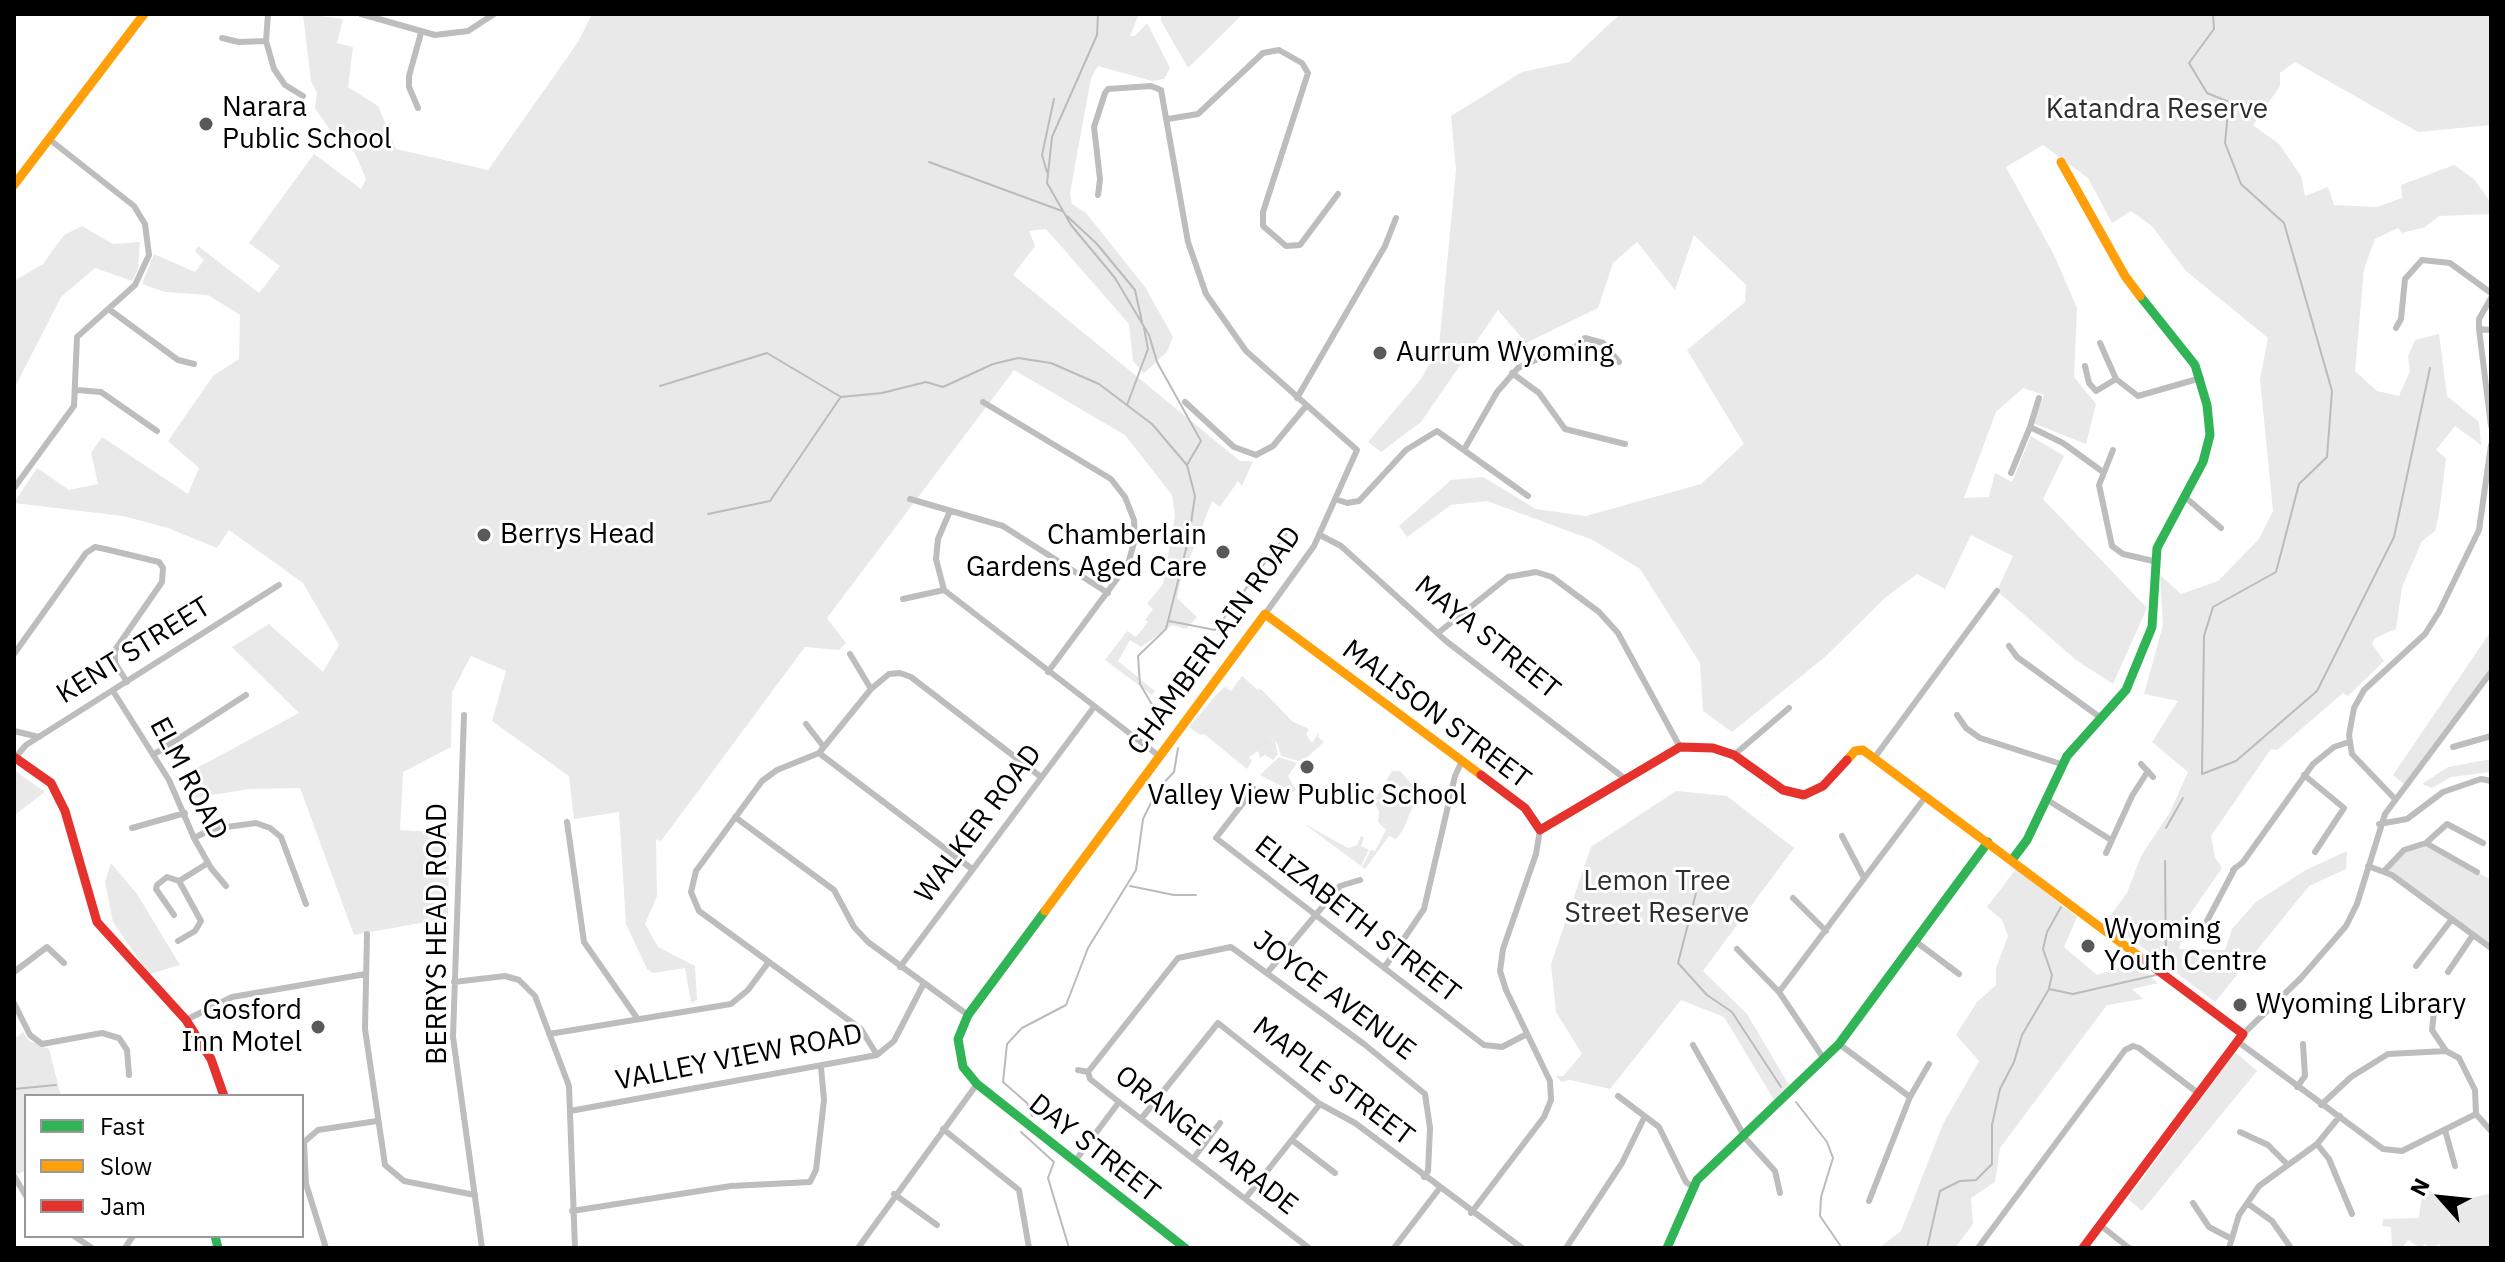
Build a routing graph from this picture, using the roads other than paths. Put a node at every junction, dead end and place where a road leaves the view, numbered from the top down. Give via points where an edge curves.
1 (144, 14) edge
2 (268, 14) edge
3 (361, 14) edge
4 (494, 14) edge
5 (468, 31) junction
6 (421, 33) junction
7 (222, 38) dead end
8 (266, 41) junction
9 (473, 41) dead end
10 (303, 96) dead end
11 (418, 108) dead end
12 (1168, 119) junction
13 (49, 139) junction
14 (2061, 162) dead end
15 (14, 185) edge
16 (1338, 194) dead end
17 (1098, 195) dead end
18 (1396, 218) dead end
19 (2491, 296) edge
20 (110, 310) junction
21 (2396, 328) dead end
22 (2479, 329) junction
23 (2491, 330) edge
24 (2100, 343) dead end
25 (1619, 362) dead end
26 (194, 364) dead end
27 (2085, 366) dead end
28 (1512, 373) junction
29 (2201, 378) junction
30 (2116, 379) junction
31 (77, 390) junction
32 (1297, 398) junction
33 (2039, 398) dead end
34 (983, 402) dead end
35 (1185, 402) dead end
36 (1306, 406) junction
37 (2491, 426) edge
38 (2030, 427) junction
39 (157, 431) dead end
40 (1625, 444) dead end
41 (2491, 445) edge
42 (1465, 448) junction
43 (2113, 450) dead end
44 (2103, 472) junction
45 (2011, 473) dead end
46 (14, 488) edge
47 (1528, 496) dead end
48 (2185, 497) junction
49 (910, 499) dead end
50 (1335, 499) junction
51 (950, 511) junction
52 (2221, 528) dead end
53 (1320, 535) junction
54 (2153, 561) junction
55 (279, 585) dead end
56 (944, 590) junction
57 (1997, 591) dead end
58 (1108, 593) junction
59 (903, 599) dead end
60 (1265, 614) junction
61 (1438, 633) junction
62 (2009, 646) dead end
63 (14, 654) edge
64 (850, 654) dead end
65 (1048, 672) junction
66 (2491, 672) edge
67 (127, 682) junction
68 (871, 689) junction
69 (113, 691) junction
70 (246, 695) dead end
71 (1094, 707) junction
72 (1789, 708) dead end
73 (464, 715) dead end
74 (1957, 715) dead end
75 (2101, 718) junction
76 (806, 724) dead end
77 (14, 731) edge
78 (2491, 736) edge
79 (39, 737) junction
80 (2349, 742) junction
81 (823, 746) junction
82 (1680, 747) junction
83 (2453, 747) dead end
84 (819, 753) junction
85 (153, 755) junction
86 (1734, 755) junction
87 (1159, 756) junction
88 (14, 757) edge
89 (1875, 757) junction
90 (1462, 761) junction
91 (2061, 764) junction
92 (2141, 764) dead end
93 (2304, 775) junction
94 (1041, 777) junction
95 (1624, 778) junction
96 (2491, 781) edge
97 (1254, 789) dead end
98 (1926, 795) junction
99 (2394, 798) junction
100 (2046, 799) junction
101 (185, 813) junction
102 (735, 817) junction
103 (567, 822) dead end
104 (2379, 824) junction
105 (132, 828) dead end
106 (1540, 830) junction
107 (1842, 836) dead end
108 (194, 838) junction
109 (2111, 840) junction
110 (1988, 842) junction
111 (2426, 843) junction
112 (2483, 843) dead end
113 (2315, 852) dead end
114 (2106, 853) dead end
115 (2012, 860) junction
116 (208, 863) junction
117 (2368, 866) junction
118 (972, 869) junction
119 (2385, 870) junction
120 (2477, 872) dead end
121 (1864, 878) junction
122 (1360, 880) dead end
123 (179, 881) junction
124 (226, 886) dead end
125 (1793, 898) dead end
126 (306, 904) dead end
127 (174, 915) dead end
128 (1315, 915) junction
129 (2452, 919) junction
130 (1826, 931) junction
131 (2207, 933) dead end
132 (367, 934) dead end
133 (2473, 935) junction
134 (178, 941) dead end
135 (1915, 941) junction
136 (2491, 948) edge
137 (1737, 949) dead end
138 (64, 963) dead end
139 (768, 963) junction
140 (2416, 966) dead end
141 (900, 967) junction
142 (1384, 968) junction
143 (14, 972) edge
144 (2448, 972) dead end
145 (1267, 973) junction
146 (366, 974) junction
147 (1959, 974) dead end
148 (454, 982) junction
149 (924, 983) junction
150 (1779, 992) junction
151 (14, 1003) edge
152 (2434, 1012) dead end
153 (968, 1015) junction
154 (637, 1018) junction
155 (186, 1020) junction
156 (549, 1034) junction
157 (1527, 1034) junction
158 (2240, 1038) junction
159 (1839, 1044) junction
160 (2303, 1044) dead end
161 (1693, 1045) dead end
162 (2446, 1051) junction
163 (877, 1055) junction
164 (1824, 1059) junction
165 (1929, 1064) dead end
166 (821, 1067) junction
167 (1078, 1070) dead end
168 (1088, 1072) junction
169 (129, 1075) dead end
170 (977, 1084) junction
171 (2297, 1087) junction
172 (2198, 1093) junction
173 (223, 1094) edge
174 (1618, 1096) dead end
175 (1910, 1097) junction
176 (1119, 1102) junction
177 (1320, 1104) junction
178 (2321, 1105) junction
179 (570, 1111) junction
180 (2476, 1114) junction
181 (2340, 1116) junction
182 (1644, 1118) junction
183 (1141, 1119) junction
184 (377, 1121) junction
185 (1220, 1123) dead end
186 (943, 1129) junction
187 (2445, 1130) junction
188 (2491, 1131) edge
189 (2240, 1132) dead end
190 (1744, 1135) junction
191 (1292, 1140) junction
192 (2317, 1144) junction
193 (1193, 1159) junction
194 (1075, 1161) junction
195 (2287, 1164) junction
196 (2455, 1166) dead end
197 (1335, 1173) dead end
198 (1424, 1177) junction
199 (1693, 1187) junction
200 (1439, 1189) junction
201 (1780, 1193) dead end
202 (894, 1194) junction
203 (475, 1195) junction
204 (1245, 1199) junction
205 (1869, 1201) dead end
206 (2193, 1203) dead end
207 (2247, 1203) junction
208 (572, 1211) junction
209 (1471, 1213) junction
210 (2352, 1214) dead end
211 (937, 1225) dead end
212 (2100, 1225) junction
213 (2230, 1238) junction
214 (326, 1248) edge
215 (482, 1248) edge
216 (575, 1248) edge
217 (858, 1248) edge
218 (1029, 1248) edge
219 (1185, 1248) edge
220 (1309, 1248) edge
221 (1394, 1248) edge
222 (1522, 1248) edge
223 (1566, 1248) edge
224 (1667, 1248) edge
225 (1978, 1248) edge
226 (2083, 1248) edge
227 (2129, 1248) edge
228 (2229, 1248) edge
229 (2291, 1248) edge

1 - 13 street
2 - 8 street
3 - 6 street
4 - 5 street
5 - 6 street
5 - 9 street
6 - 11 street via 409,76
7 - 8 street
8 - 10 street via 279,78
12 - 16 street via 1198,114 1263,53 1279,50 1302,63 1308,73 1263,226 1286,246 1300,245
12 - 17 street, CHAMBERLAIN ROAD via 1161,90 1108,89 1094,127
12 - 32 street, CHAMBERLAIN ROAD via 1188,242 1206,294 1240,345
13 - 15 street
13 - 20 street via 122,193 145,224 149,255 144,271
14 - 29 street via 2125,276 2190,356
18 - 32 street
19 - 21 street via 2450,263 2422,260 2405,279
19 - 22 street
20 - 26 street via 178,360
20 - 31 street via 77,337
22 - 23 street
22 - 37 street
24 - 30 street
25 - 28 street via 1603,343 1585,338 1571,351 1542,357
27 - 30 street via 2096,391
28 - 40 street via 1539,393 1565,429
28 - 42 street
29 - 30 street via 2142,396
29 - 48 street via 2209,445
31 - 39 street via 101,392
31 - 46 street via 74,406
32 - 36 street, CHAMBERLAIN ROAD
33 - 38 street
34 - 58 street via 1119,487 1132,513 1135,539 1128,564
35 - 36 street via 1234,447 1256,455 1273,446
36 - 50 street, CHAMBERLAIN ROAD via 1357,450
38 - 44 street
38 - 45 street
41 - 80 street via 2476,538 2425,634 2358,699
42 - 47 street
42 - 50 street via 1443,433 1430,432 1394,460 1359,501
43 - 44 street
44 - 54 street via 2099,485 2112,546
48 - 52 street
48 - 54 street
49 - 51 street
50 - 53 street, CHAMBERLAIN ROAD
51 - 56 street via 936,559
51 - 58 street via 1003,526
53 - 60 street, CHAMBERLAIN ROAD
53 - 61 street, MAYA STREET via 1382,579
54 - 75 street via 2154,614 2148,642 2128,686
55 - 67 street, KENT STREET
56 - 59 street
56 - 65 street
57 - 89 street
58 - 65 street
60 - 87 street, CHAMBERLAIN ROAD
60 - 90 street, MALISON STREET
61 - 82 street via 1508,577 1536,572 1552,577 1618,633
61 - 95 street, MAYA STREET
62 - 75 street
63 - 67 street via 95,547 159,562 162,582 115,650 115,663
64 - 68 street
65 - 71 street
66 - 99 street
67 - 69 street, KENT STREET
68 - 81 street
68 - 94 street via 889,674 905,674
69 - 79 street, KENT STREET
69 - 85 street, ELM ROAD
70 - 85 street
71 - 87 street
71 - 94 street, WALKER ROAD
72 - 86 street
73 - 148 street, BERRYS HEAD ROAD
74 - 91 street via 1980,738
75 - 91 street
76 - 81 street
77 - 79 street
78 - 83 street
79 - 88 street, KENT STREET
80 - 93 street via 2328,750
80 - 99 street via 2354,758
81 - 84 street
82 - 86 street
82 - 95 street
84 - 102 street via 767,776
84 - 118 street
85 - 101 street, ELM ROAD
86 - 89 street via 1783,790 1804,795 1823,786 1859,750
87 - 153 street, CHAMBERLAIN ROAD
88 - 155 street via 51,783 60,798 88,900 106,936
89 - 98 street
90 - 106 street, MALISON STREET via 1525,808
90 - 142 street via 1424,909
91 - 100 street
92 - 109 street via 2150,774
93 - 113 street via 2344,808
93 - 131 street via 2234,869 2209,917
94 - 118 street, WALKER ROAD
95 - 106 street
96 - 104 street via 2481,779 2443,792 2407,819
97 - 128 street, ELIZABETH STREET via 1216,838
98 - 110 street
98 - 121 street
99 - 104 street
100 - 109 street
100 - 115 street
101 - 105 street
101 - 108 street, ELM ROAD
102 - 139 street via 696,871 691,897 699,911
102 - 141 street via 834,890 861,934
103 - 154 street via 584,942
104 - 117 street
106 - 157 street, MALISON STREET via 1500,960 1506,990
107 - 121 street
108 - 116 street, ELM ROAD
108 - 126 street via 212,829 256,823 270,828 281,837
109 - 114 street
110 - 115 street
110 - 135 street
111 - 112 street via 2447,824
111 - 119 street via 2404,850
111 - 120 street
115 - 158 street
116 - 123 street
116 - 124 street, ELM ROAD
117 - 119 street
117 - 158 street via 2357,904 2340,935
118 - 141 street, WALKER ROAD
119 - 129 street
121 - 130 street
122 - 128 street via 1340,886
123 - 127 street via 167,877 156,889
123 - 134 street via 201,921
125 - 130 street
128 - 142 street, ELIZABETH STREET
128 - 145 street
129 - 133 street
129 - 140 street
130 - 150 street
132 - 146 street
133 - 136 street
133 - 144 street
135 - 147 street
135 - 159 street
137 - 150 street
138 - 143 street via 47,947
139 - 154 street via 731,1004
139 - 163 street via 861,1029
141 - 149 street
142 - 157 street, ELIZABETH STREET via 1484,1045 1502,1047
145 - 168 street, JOYCE AVENUE via 1231,947 1178,958
145 - 198 street, JOYCE AVENUE via 1425,1094 1430,1128
146 - 155 street via 232,997
146 - 184 street via 365,1037
148 - 156 street via 505,976 519,980 535,996
148 - 203 street, BERRYS HEAD ROAD via 453,1037
149 - 153 street
149 - 163 street, VALLEY VIEW ROAD via 894,1041
150 - 164 street
151 - 169 street via 30,1035 42,1044 94,1034 119,1038 127,1050
152 - 162 street via 2432,1030
153 - 170 street, CHAMBERLAIN ROAD via 959,1032 959,1053
154 - 156 street
155 - 173 street via 211,1059
156 - 179 street via 569,1086
157 - 209 street, MALISON STREET via 1550,1081 1551,1100 1544,1117
158 - 171 street
158 - 172 street
159 - 164 street
159 - 175 street
160 - 171 street via 2305,1076
161 - 190 street
162 - 178 street via 2388,1054 2351,1077
162 - 180 street via 2459,1058 2475,1090
163 - 166 street, VALLEY VIEW ROAD
164 - 190 street
165 - 175 street
166 - 179 street, VALLEY VIEW ROAD
166 - 208 street via 824,1100 810,1182 731,1186
167 - 168 street, ORANGE PARADE
168 - 176 street, ORANGE PARADE
170 - 186 street
170 - 194 street, DAY STREET
171 - 178 street
172 - 212 street
172 - 225 street via 2139,1048 2125,1050
174 - 182 street
175 - 205 street
176 - 183 street, ORANGE PARADE
176 - 194 street
177 - 183 street, MAPLE STREET via 1218,1023
177 - 191 street
177 - 198 street, MAPLE STREET via 1355,1123
178 - 181 street
179 - 208 street
180 - 187 street
180 - 188 street
181 - 187 street via 2392,1151
181 - 192 street
182 - 199 street via 1659,1127
182 - 223 street via 1622,1163
183 - 193 street, ORANGE PARADE
184 - 203 street via 383,1159 393,1175
184 - 214 street via 318,1130 304,1142 306,1184
185 - 193 street
186 - 202 street
186 - 218 street via 1019,1190
187 - 196 street
189 - 195 street via 2268,1145
190 - 199 street
190 - 201 street via 1775,1171
191 - 197 street
191 - 204 street
192 - 195 street
192 - 210 street
193 - 204 street, ORANGE PARADE
194 - 219 street, DAY STREET
195 - 207 street
198 - 200 street, MAPLE STREET
199 - 224 street
200 - 209 street, MAPLE STREET
200 - 221 street
202 - 211 street
202 - 217 street
203 - 215 street, BERRYS HEAD ROAD
204 - 220 street, ORANGE PARADE
206 - 213 street via 2209,1227
207 - 213 street
207 - 229 street via 2272,1221
208 - 216 street
209 - 222 street, MAPLE STREET
212 - 226 street
212 - 227 street
213 - 228 street

